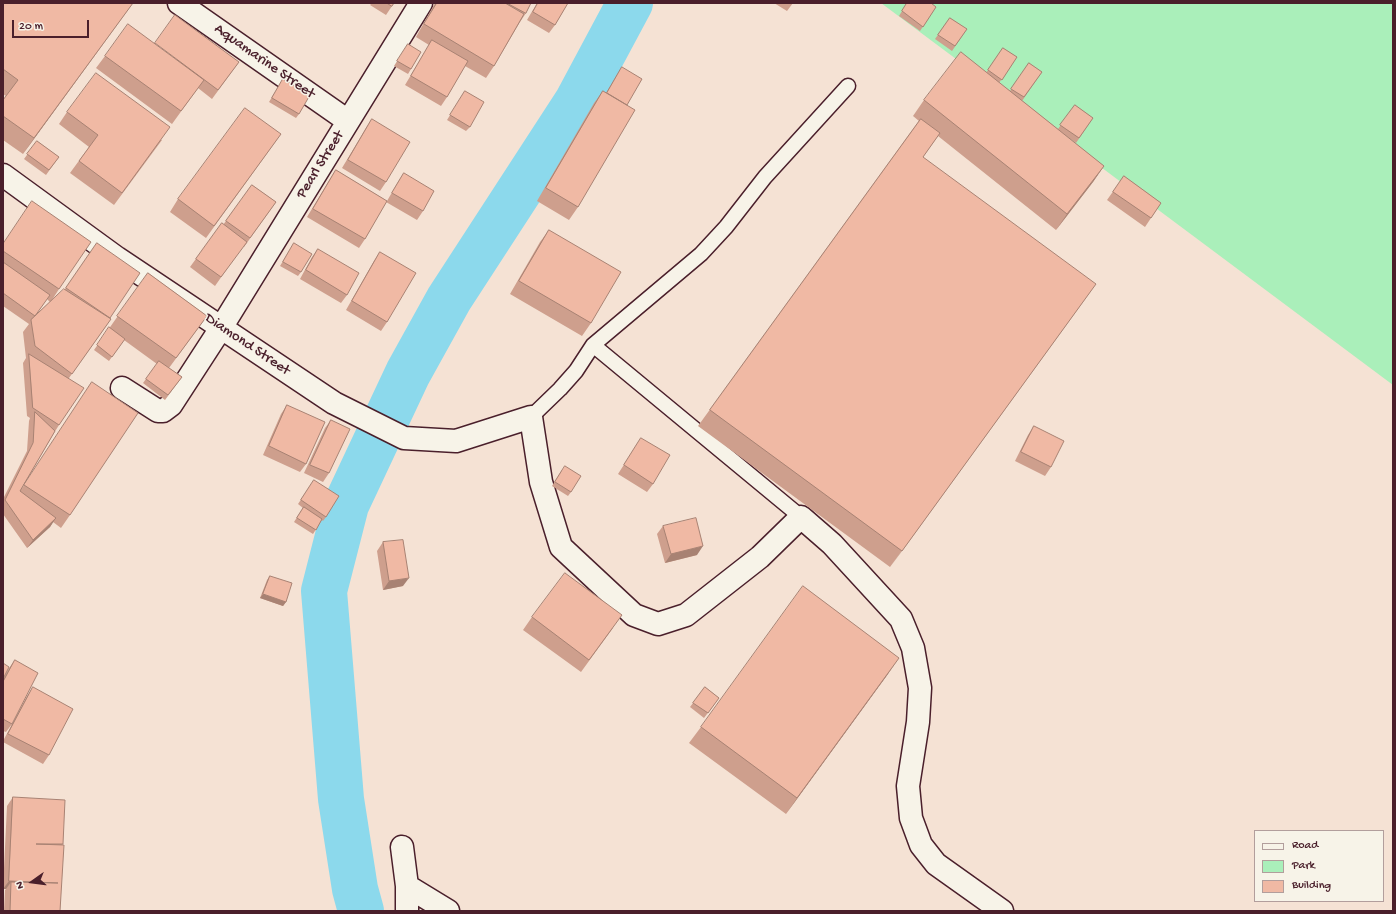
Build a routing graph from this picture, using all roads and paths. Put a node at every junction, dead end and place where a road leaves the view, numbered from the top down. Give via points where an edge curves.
1 (179, 3) edge
2 (421, 3) edge
3 (848, 86) dead end
4 (348, 121) junction
5 (3, 176) edge
6 (221, 328) junction
7 (593, 345) junction
8 (122, 388) dead end
9 (531, 417) junction
10 (801, 517) junction
11 (402, 847) dead end
12 (407, 886) junction
13 (407, 911) edge
14 (448, 911) edge
15 (1002, 911) edge

1 - 4 street, Aquamarine Street
2 - 4 street, Pearl Street
3 - 7 lane via 765,177 701,254
4 - 6 street, Pearl Street
5 - 6 street, Diamond Street via 117,258
6 - 8 street, Pearl Street via 167,409 158,411
6 - 9 street, Diamond Street via 334,403 404,438 456,441
7 - 9 lane via 564,385
7 - 10 lane
9 - 10 street via 541,482 561,547 634,615 658,624 686,615 760,558
10 - 15 street via 832,544 902,619 913,648 920,688 918,722 908,786 911,818 920,845 936,864
11 - 12 street
12 - 13 street
12 - 14 street

